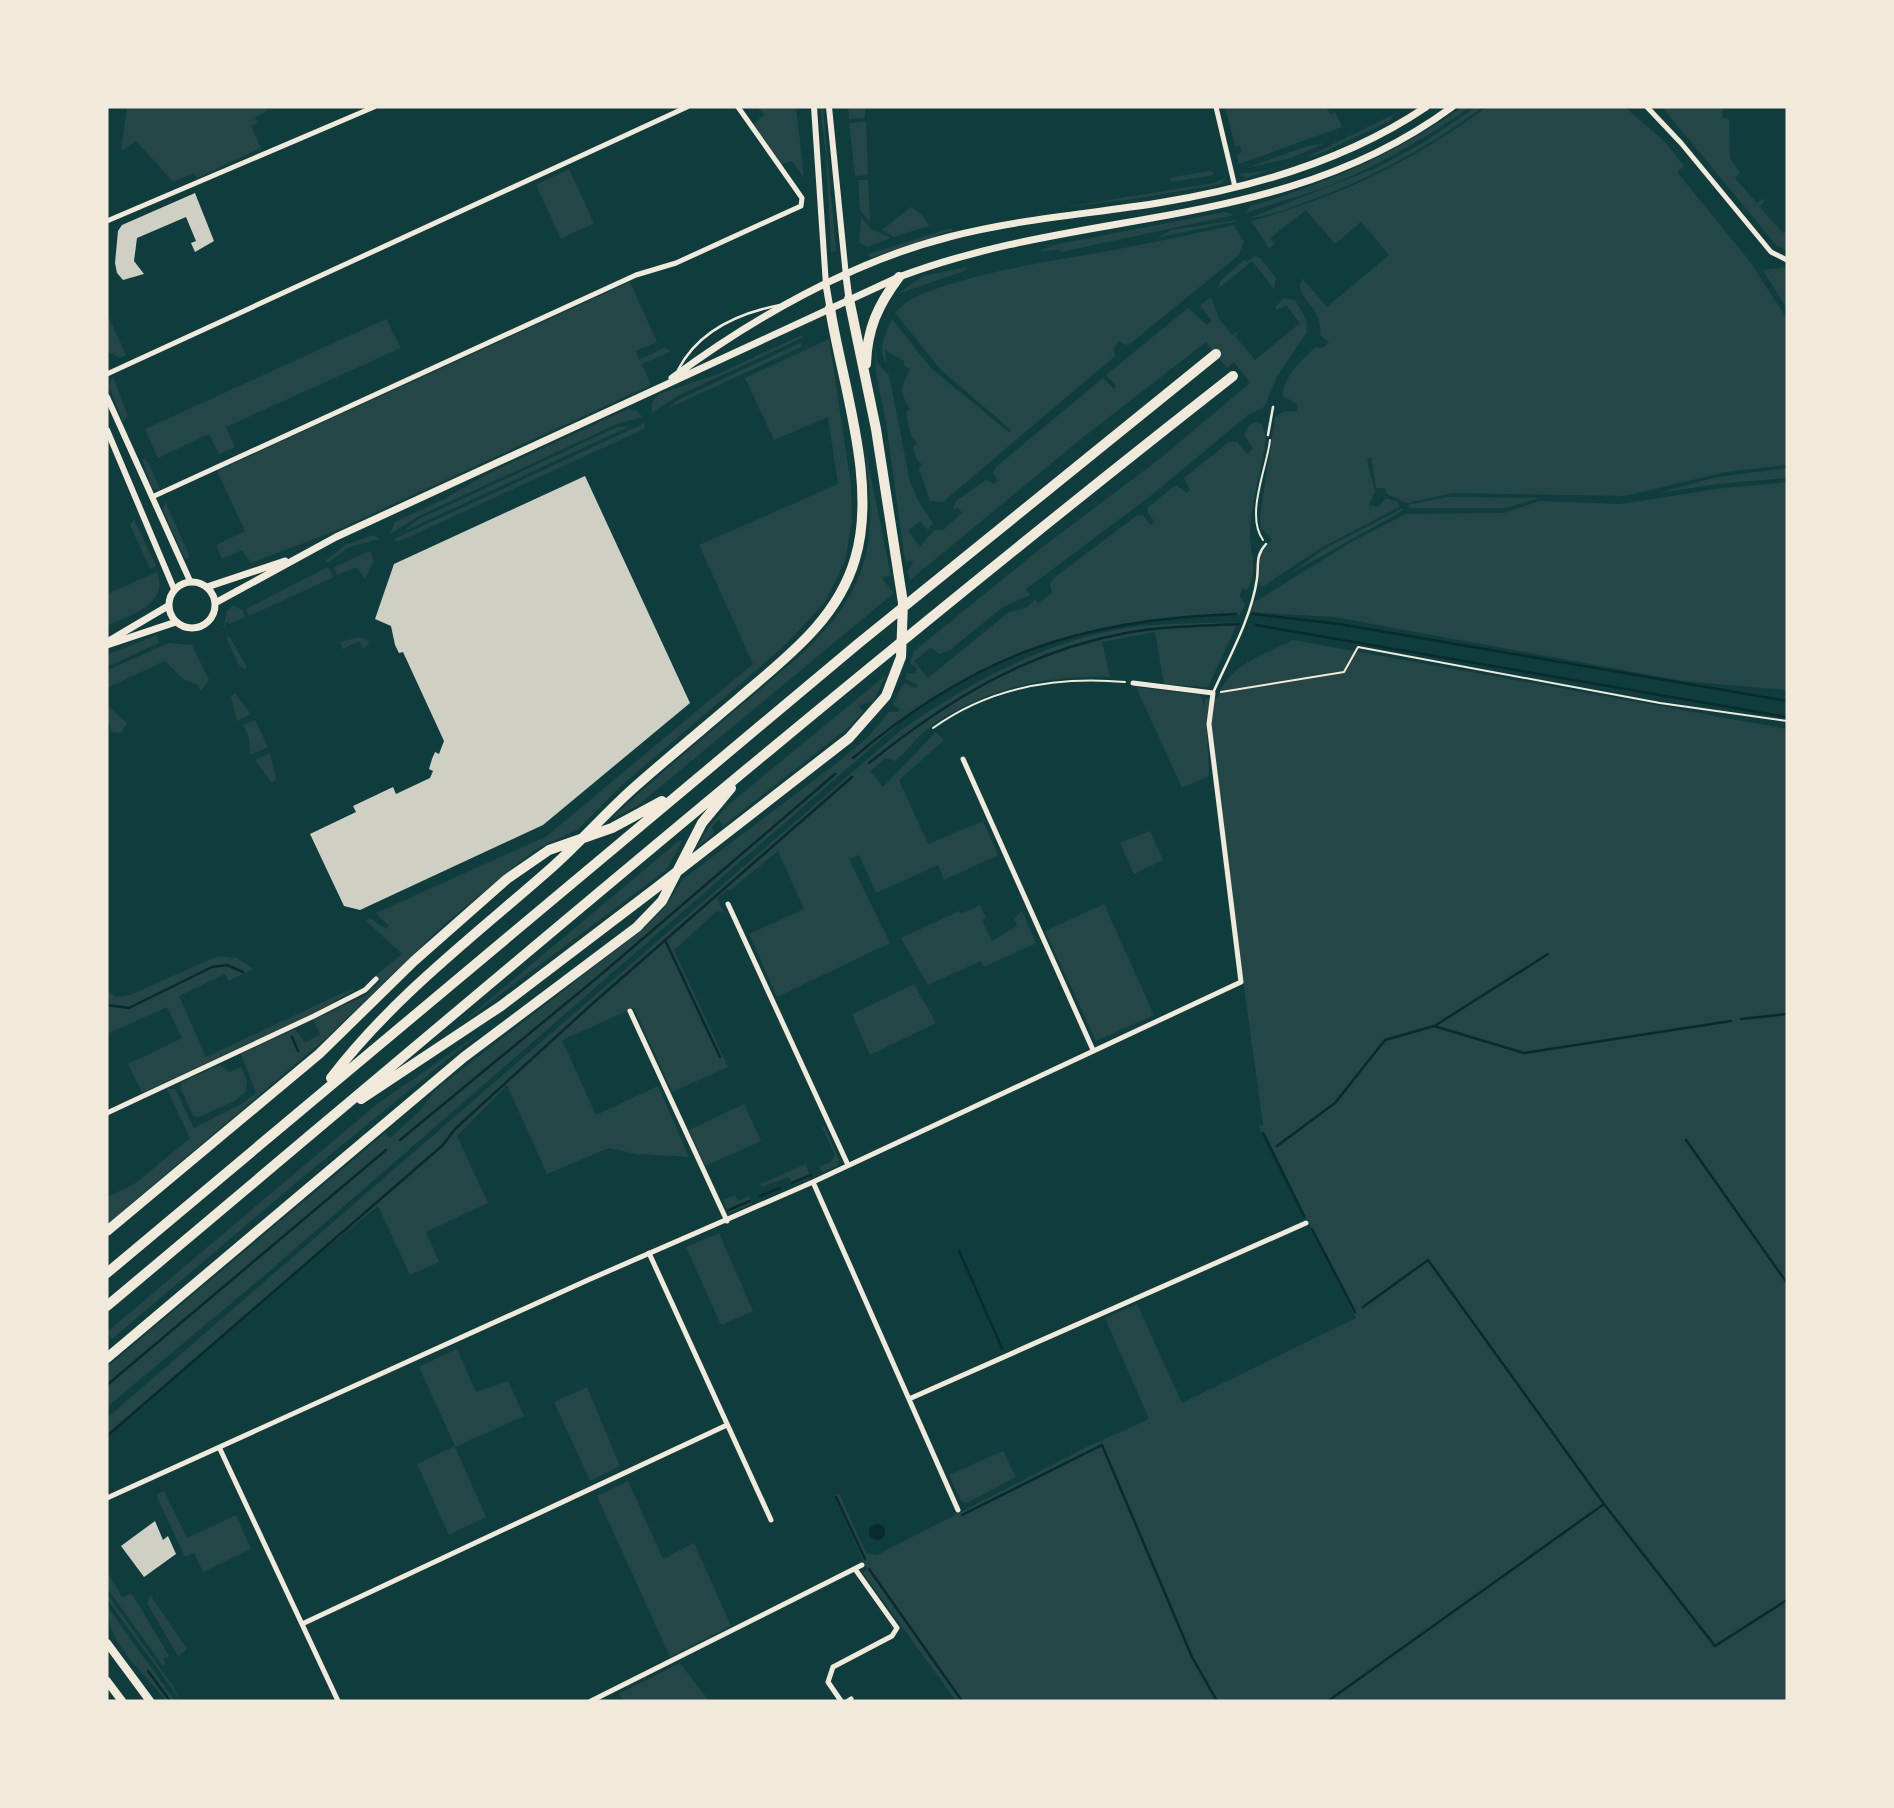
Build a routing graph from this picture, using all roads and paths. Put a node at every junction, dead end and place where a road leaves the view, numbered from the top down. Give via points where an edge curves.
1 (374, 107) edge
2 (687, 107) edge
3 (738, 107) edge
4 (814, 107) edge
5 (829, 107) edge
6 (1216, 107) edge
7 (1426, 107) edge
8 (1452, 107) edge
9 (1647, 107) edge
10 (1235, 187) junction
11 (107, 221) edge
12 (1784, 260) edge
13 (846, 276) junction
14 (899, 277) junction
15 (826, 285) junction
16 (849, 299) junction
17 (787, 304) junction
18 (830, 308) junction
19 (1216, 354) dead end
20 (107, 374) edge
21 (675, 376) junction
22 (1233, 376) dead end
23 (865, 379) junction
24 (660, 387) junction
25 (107, 397) edge
26 (1273, 407) dead end
27 (107, 430) edge
28 (1268, 435) joint
29 (152, 497) junction
30 (1266, 544) joint
31 (292, 559) junction
32 (190, 581) junction
33 (207, 587) junction
34 (174, 589) junction
35 (215, 603) junction
36 (168, 606) junction
37 (176, 622) junction
38 (107, 643) edge
39 (1133, 683) joint
40 (1213, 693) junction
41 (1787, 721) edge
42 (933, 728) dead end
43 (963, 759) dead end
44 (744, 771) junction
45 (681, 791) junction
46 (728, 904) dead end
47 (376, 979) dead end
48 (630, 1011) dead end
49 (1093, 1051) junction
50 (320, 1092) junction
51 (339, 1111) junction
52 (107, 1113) edge
53 (848, 1165) junction
54 (813, 1182) junction
55 (727, 1221) junction
56 (1306, 1223) dead end
57 (107, 1231) edge
58 (649, 1253) junction
59 (107, 1273) edge
60 (107, 1306) edge
61 (107, 1358) edge
62 (909, 1399) junction
63 (727, 1425) junction
64 (219, 1449) junction
65 (107, 1500) edge
66 (958, 1510) dead end
67 (771, 1520) dead end
68 (302, 1624) junction
69 (107, 1643) edge
70 (108, 1684) edge
71 (122, 1701) edge
72 (150, 1701) edge
73 (338, 1701) edge
74 (591, 1701) edge
75 (841, 1701) edge

1 - 11 street
2 - 20 street
3 - 29 street via 802,198 801,206 676,263 636,275
4 - 15 street
5 - 13 street
6 - 10 street
7 - 10 main road via 1350,149 1301,169
8 - 14 main road via 1359,161 1271,194 984,251
9 - 12 street via 1771,252
10 - 13 main road via 984,229 919,246
13 - 15 main road
13 - 16 main road
14 - 16 main road
14 - 23 highway via 874,317 867,340
15 - 17 main road
15 - 18 main road
16 - 18 main road
16 - 23 highway
17 - 21 main road
17 - 21 lane via 754,311 717,327 693,347
18 - 24 main road
18 - 50 highway via 861,484 861,531 848,582 835,604 804,641 411,989 358,1042
19 - 45 highway
21 - 24 main road
22 - 44 highway via 1024,540
23 - 51 highway via 905,625 899,664 877,709 849,738 501,1006
24 - 31 main road
25 - 29 street
26 - 28 lane
27 - 34 street
28 - 30 path via 1257,524
29 - 32 street
30 - 40 lane via 1257,554 1255,585 1244,622
31 - 33 main road
31 - 35 main road
32 - 33 main road
32 - 34 main road
33 - 35 main road
34 - 36 main road
35 - 37 main road via 212,616 201,626 190,628
36 - 37 main road
36 - 38 main road
37 - 38 main road
39 - 40 street
39 - 42 path via 1081,678 1017,688 952,715
40 - 41 path via 1344,672 1358,647 1660,703
40 - 49 street via 1209,724 1241,982
43 - 49 street
44 - 51 highway
44 - 61 highway via 702,823 672,884 637,927 464,1057
45 - 50 highway
45 - 57 highway via 612,828 549,850 507,879 319,1054
46 - 53 street
47 - 52 street via 365,990 314,1016
48 - 55 street
49 - 53 street
50 - 59 highway
51 - 60 highway
53 - 54 street
54 - 55 street
54 - 62 street
55 - 58 street
56 - 62 street
58 - 63 street
58 - 64 street
62 - 66 street
63 - 67 street
63 - 68 street
64 - 65 street
64 - 68 street
68 - 73 street
69 - 72 main road
70 - 71 main road
74 - 75 street via 858,1567 897,1628 892,1636 833,1667 828,1682

